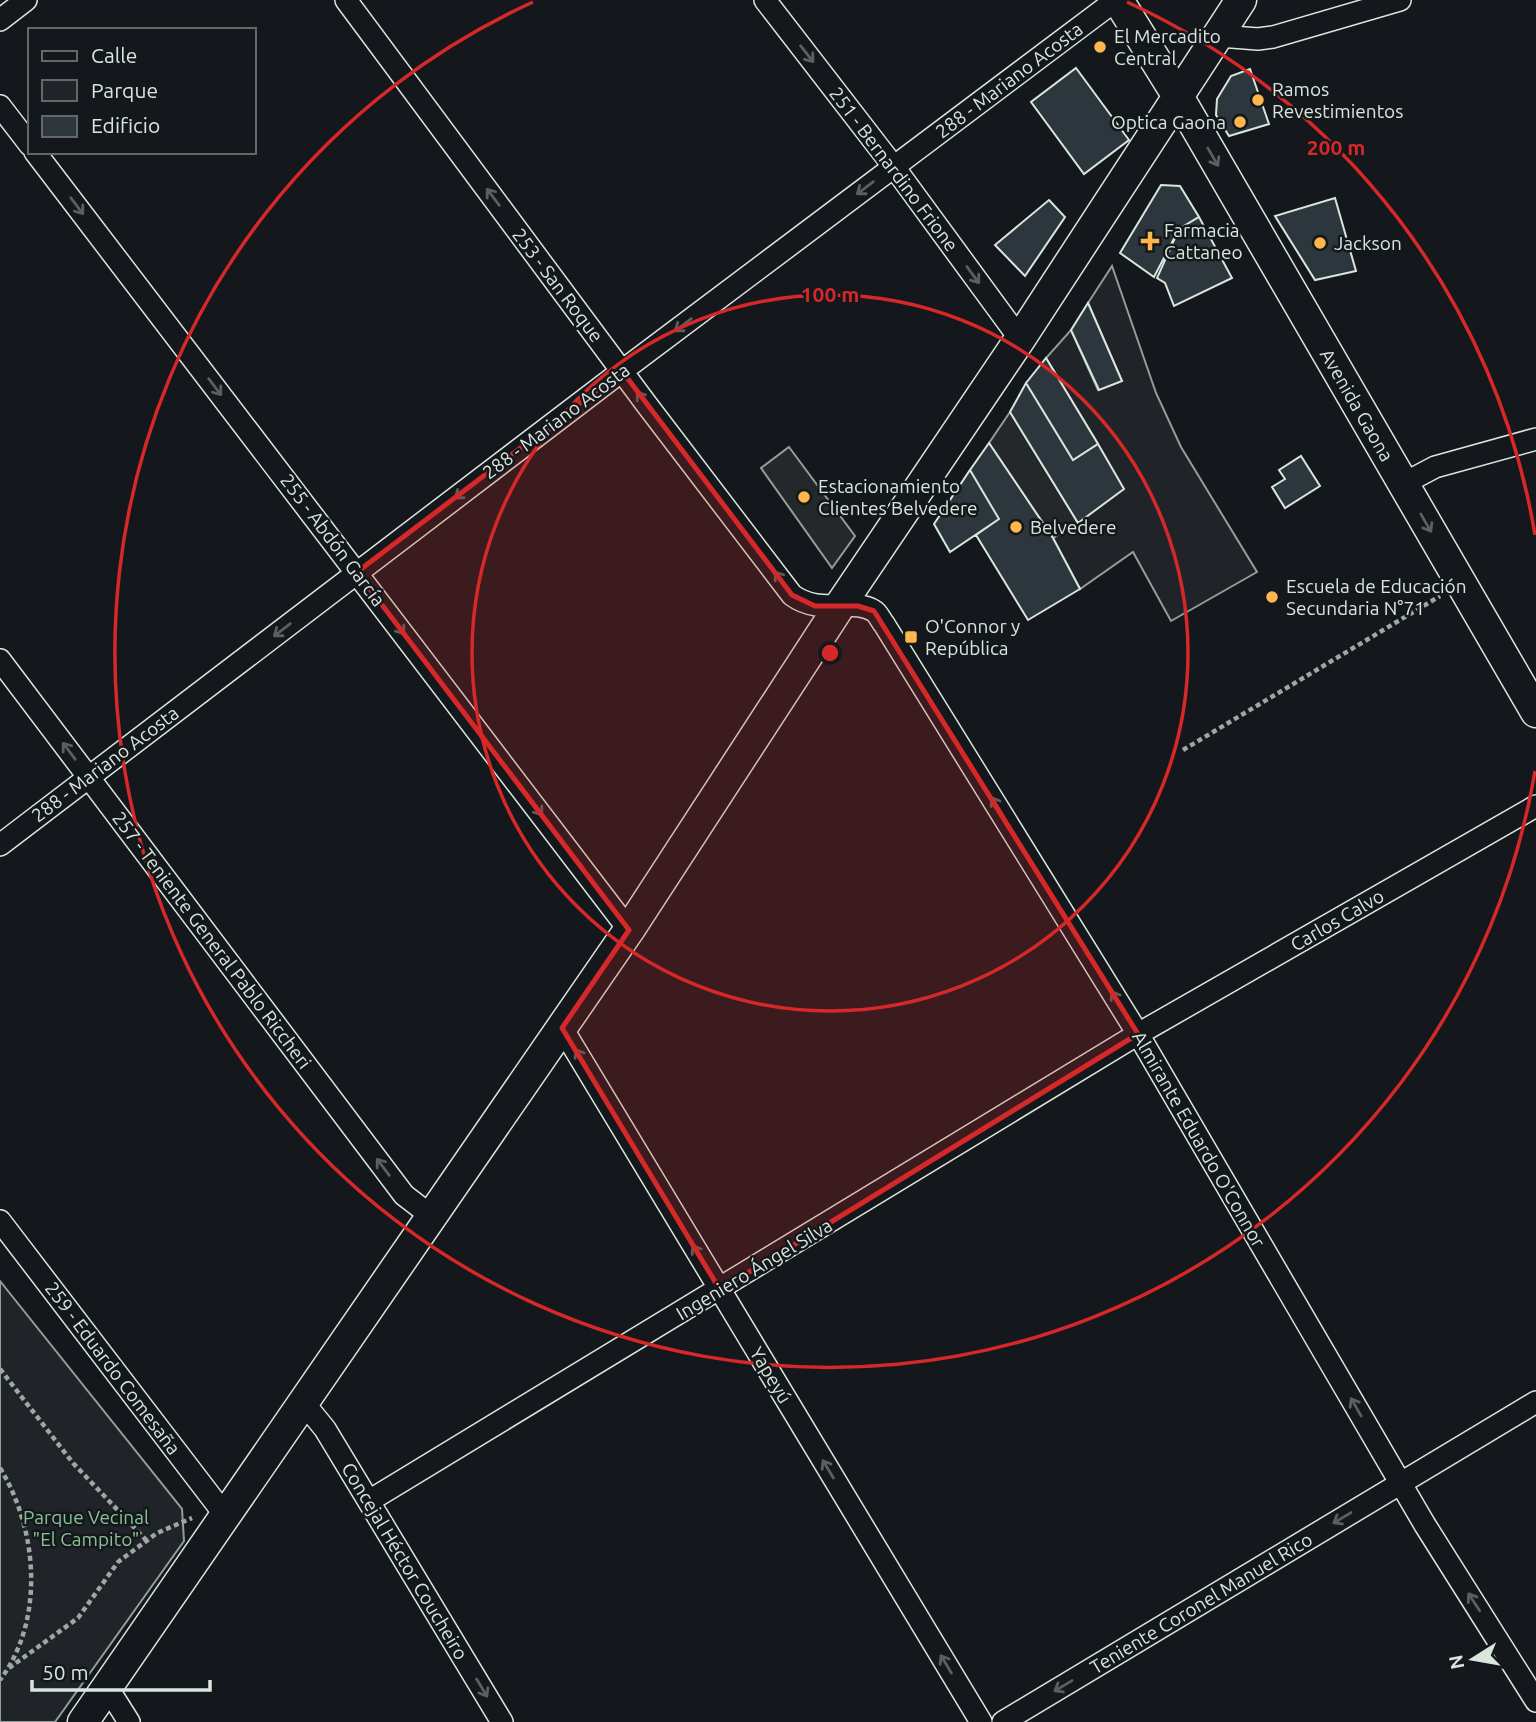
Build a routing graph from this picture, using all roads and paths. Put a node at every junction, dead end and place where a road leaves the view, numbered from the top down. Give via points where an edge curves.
1 (26, 0) edge
2 (346, 0) edge
3 (765, 0) edge
4 (1117, 0) edge
5 (1241, 0) edge
6 (1400, 0) edge
7 (0, 20) edge
8 (1219, 36) junction
9 (1179, 98) junction
10 (0, 106) edge
11 (28, 142) edge
12 (37, 154) edge
13 (894, 167) junction
14 (1020, 340) junction
15 (622, 371) junction
16 (1536, 439) edge
17 (1403, 484) junction
18 (357, 572) junction
19 (1440, 596) dead end
20 (839, 607) junction
21 (0, 660) edge
22 (1536, 712) edge
23 (1183, 750) dead end
24 (89, 777) junction
25 (1536, 806) edge
26 (0, 845) edge
27 (629, 930) junction
28 (562, 1028) junction
29 (1138, 1034) junction
30 (430, 1215) junction
31 (0, 1221) edge
32 (720, 1290) junction
33 (0, 1369) edge
34 (303, 1402) junction
35 (1536, 1402) edge
36 (0, 1468) edge
37 (1400, 1483) junction
38 (369, 1501) junction
39 (225, 1515) junction
40 (192, 1517) dead end
41 (147, 1541) junction
42 (1527, 1667) edge
43 (9, 1668) junction
44 (0, 1680) edge
45 (107, 1687) junction
46 (1536, 1701) edge
47 (83, 1722) edge
48 (129, 1722) edge
49 (502, 1722) edge
50 (981, 1722) edge
51 (1003, 1722) edge

1 - 7 street
15 -> 2 street, 253 - San Roque
3 -> 13 street, 251 - Bernardino Frione
4 - 9 main road, Avenida Gaona
4 - 13 street, 288 - Mariano Acosta
5 - 8 main road
6 - 8 street via 1273,37
8 - 9 main road
9 - 14 main road
9 -> 17 main road, Avenida Gaona
10 - 11 street
12 -> 18 street, 255 - Abdón García
13 -> 14 street, 251 - Bernardino Frione
13 -> 15 street, 288 - Mariano Acosta
14 - 20 main road
15 -> 18 street, 288 - Mariano Acosta
20 -> 15 street, 253 - San Roque via 815,606 792,596
16 - 17 street via 1435,467
17 -> 22 main road, Avenida Gaona
18 -> 24 street, 288 - Mariano Acosta
18 -> 27 street, 255 - Abdón García
19 - 23 path
20 - 27 main road
29 -> 20 street, Almirante Eduardo O'Connor via 884,624 874,611
24 -> 21 street, 257 - Teniente General Pablo Riccheri
24 - 26 street, 288 - Mariano Acosta
30 -> 24 street, 257 - Teniente General Pablo Riccheri via 404,1195
25 - 29 street, Carlos Calvo
27 - 28 main road
28 - 30 main road
32 -> 28 street, Yapeyú
29 - 32 street, Ingeniero Ángel Silva
37 -> 29 street, Almirante Eduardo O'Connor
30 - 34 main road
31 - 39 street, 259 - Eduardo Comesaña
32 - 38 street, Ingeniero Ángel Silva
50 -> 32 street, Yapeyú
33 - 41 path via 73,1463
34 - 38 street, Concejal Héctor Coucheiro
34 - 39 main road
35 - 37 street, Teniente Coronel Manuel Rico
36 - 43 path via 22,1513 31,1581 28,1617
42 -> 37 street, Almirante Eduardo O'Connor
37 -> 51 street, Teniente Coronel Manuel Rico
38 -> 49 street, Concejal Héctor Coucheiro
39 - 45 main road
40 - 41 path
41 - 43 path via 118,1562 78,1618
42 - 46 street, Almirante Eduardo O'Connor
43 - 44 path
45 - 47 main road
45 - 48 street

